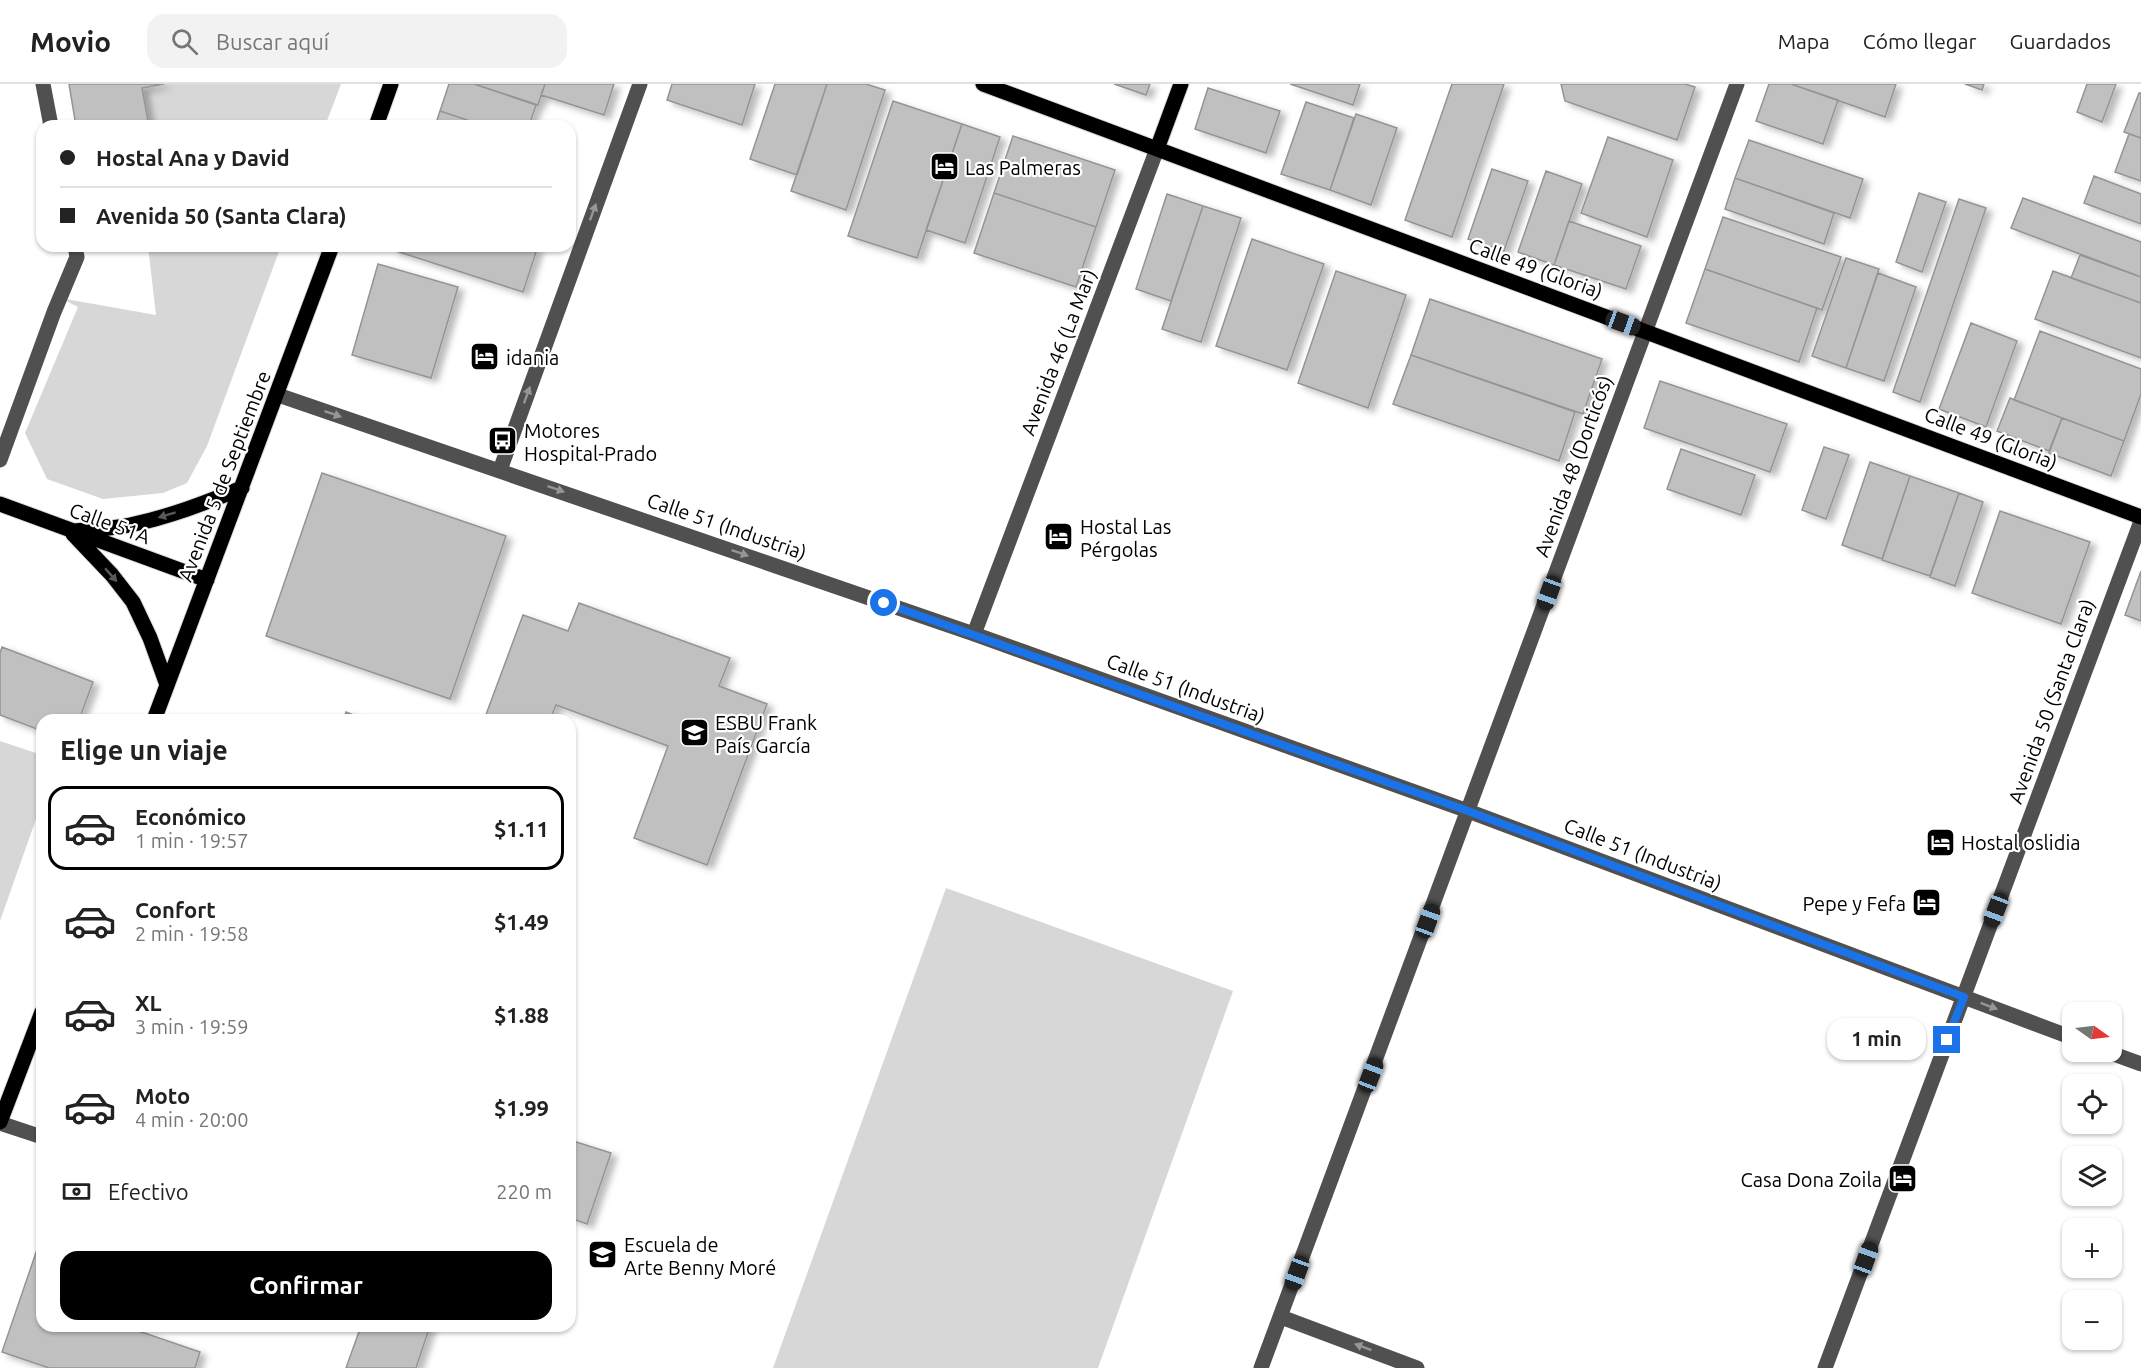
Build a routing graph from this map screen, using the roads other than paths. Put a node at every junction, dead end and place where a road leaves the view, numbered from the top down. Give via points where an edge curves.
1 (43, 84) edge
2 (391, 84) edge
3 (639, 84) edge
4 (983, 84) edge
5 (1181, 84) edge
6 (1737, 84) edge
7 (50, 120) edge
8 (378, 120) edge
9 (1158, 149) junction
10 (76, 252) edge
11 (330, 252) edge
12 (1645, 331) junction
13 (278, 394) junction
14 (0, 460) edge
15 (500, 470) junction
16 (242, 488) junction
17 (0, 504) edge
18 (2141, 519) edge
19 (71, 532) junction
20 (207, 580) junction
21 (974, 634) junction
22 (167, 685) junction
23 (156, 714) edge
24 (1468, 811) junction
25 (1964, 997) junction
26 (36, 1028) edge
27 (2062, 1034) edge
28 (2122, 1057) edge
29 (2141, 1064) edge
30 (0, 1123) edge
31 (36, 1135) edge
32 (1281, 1317) junction
33 (1261, 1368) edge
34 (1418, 1368) edge
35 (1825, 1368) edge

1 - 7 street
2 - 8 main road
15 -> 3 street
4 - 9 main road, Calle 49 (Gloria)
5 - 9 main road, Avenida 46 (La Mar)
6 - 12 street, Avenida 48 (Dorticós)
9 - 12 main road, Calle 49 (Gloria)
9 - 21 street, Avenida 46 (La Mar)
10 - 14 street
11 - 13 main road, Avenida 5 de Septiembre
12 - 18 main road, Calle 49 (Gloria)
12 - 24 street, Avenida 48 (Dorticós)
13 -> 15 street, Calle 51 (Industria)
13 - 16 main road, Avenida 5 de Septiembre
15 -> 21 street, Calle 51 (Industria)
16 -> 19 main road via 160,517
16 - 20 main road, Avenida 5 de Septiembre
17 - 19 main road, Calle 51A
18 - 25 street, Avenida 50 (Santa Clara)
19 - 20 main road, Calle 51A
19 -> 22 main road via 133,602
20 - 22 main road, Avenida 5 de Septiembre
21 - 24 street, Calle 51 (Industria)
22 - 23 main road, Avenida 5 de Septiembre
24 - 25 street, Calle 51 (Industria)
24 - 32 street, Avenida 48 (Dorticós)
25 -> 27 street, Calle 51 (Industria)
25 - 35 street, Avenida 50 (Santa Clara)
26 - 30 main road
28 - 29 street
30 - 31 street
32 - 33 street, Avenida 48 (Dorticós)
34 -> 32 street

